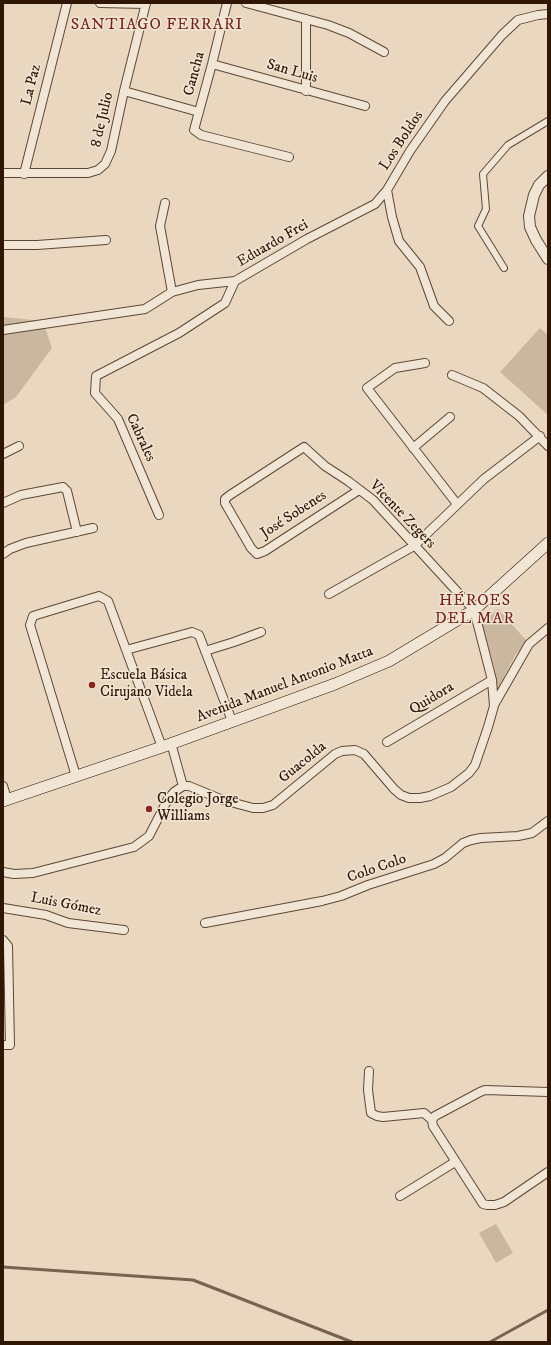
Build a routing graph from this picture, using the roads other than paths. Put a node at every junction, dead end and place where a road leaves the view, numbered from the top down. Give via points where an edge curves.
1 (67, 3) edge
2 (100, 3) edge
3 (227, 3) edge
4 (246, 3) edge
5 (146, 4) edge
6 (548, 14) edge
7 (306, 19) junction
8 (384, 52) dead end
9 (212, 64) junction
10 (124, 91) junction
11 (306, 91) junction
12 (365, 106) dead end
13 (199, 112) junction
14 (548, 121) edge
15 (289, 157) dead end
16 (3, 173) edge
17 (24, 174) junction
18 (548, 176) edge
19 (387, 190) junction
20 (165, 203) dead end
21 (106, 240) dead end
22 (3, 245) edge
23 (548, 259) edge
24 (504, 268) dead end
25 (235, 281) junction
26 (172, 292) junction
27 (449, 321) dead end
28 (3, 330) edge
29 (425, 363) dead end
30 (452, 375) dead end
31 (96, 376) joint
32 (450, 417) dead end
33 (540, 436) junction
34 (19, 446) dead end
35 (548, 446) edge
36 (304, 447) joint
37 (413, 448) junction
38 (3, 454) edge
39 (359, 490) junction
40 (3, 503) edge
41 (457, 504) junction
42 (159, 515) dead end
43 (93, 528) dead end
44 (77, 532) junction
45 (548, 543) edge
46 (414, 546) junction
47 (3, 554) edge
48 (329, 594) dead end
49 (474, 610) junction
50 (548, 628) edge
51 (261, 632) dead end
52 (126, 650) junction
53 (205, 651) junction
54 (492, 680) junction
55 (494, 706) junction
56 (232, 721) junction
57 (387, 742) dead end
58 (167, 745) junction
59 (76, 776) junction
60 (3, 786) edge
61 (183, 786) junction
62 (5, 800) edge
63 (548, 821) edge
64 (3, 872) edge
65 (3, 908) edge
66 (205, 923) dead end
67 (124, 930) dead end
68 (3, 940) edge
69 (3, 1045) edge
70 (369, 1072) dead end
71 (548, 1092) edge
72 (432, 1120) junction
73 (455, 1162) junction
74 (548, 1172) edge
75 (400, 1196) dead end

1 - 17 street, La Paz
2 - 5 street
3 - 9 street, Cancha
4 - 7 street
5 - 10 street, 8 de Julio
6 - 19 street, Los Boldos via 518,20 502,35 445,101 410,150
7 - 8 street via 349,33
7 - 11 street
9 - 11 street, San Luis
9 - 13 street, Cancha
10 - 13 street
10 - 17 street, 8 de Julio via 111,151 105,164 98,170 88,173
11 - 12 street, San Luis
13 - 15 street, Cancha via 194,130 201,135
14 - 24 street via 508,145 483,174 486,209 478,226
16 - 17 street, 8 de Julio
18 - 23 street via 534,195 529,216 530,227
19 - 25 street, Eduardo Frei via 375,204 307,239
19 - 27 street, Los Boldos via 399,241 420,267 434,306
20 - 26 street via 160,226
21 - 22 street
25 - 26 street via 198,285
25 - 31 street, Eduardo Frei via 225,303 179,333
26 - 28 street via 145,309
29 - 37 street via 395,368 367,388
30 - 33 street via 483,388
31 - 42 street, Cabrales via 95,393 118,419
32 - 37 street
33 - 35 street
33 - 41 street via 484,479
34 - 38 street
36 - 39 street, Vicente Zegers via 325,466
36 - 39 street, José Sobenes via 225,500 253,552 257,554 265,551
37 - 41 street
39 - 46 street, Vicente Zegers via 373,500
40 - 44 street via 21,495 63,487 67,491
41 - 46 street
43 - 44 street
44 - 47 street via 26,543
45 - 49 main road, Avenida Manuel Antonio Matta
46 - 48 street
46 - 49 street, Vicente Zegers
49 - 54 street, Guacolda
49 - 56 main road, Avenida Manuel Antonio Matta via 389,661 335,684
50 - 55 street, Guacolda via 529,644
51 - 53 street
52 - 53 street via 192,632 199,635
52 - 58 street
52 - 59 street via 108,601 99,596 34,616 30,625
53 - 56 street
54 - 55 street, Guacolda
54 - 57 street, Quidora
55 - 61 street, Guacolda via 475,765 451,787 430,796 409,798 401,795 364,754 356,750 335,754 282,799 263,808 223,800
56 - 58 main road, Avenida Manuel Antonio Matta
58 - 59 main road, Avenida Manuel Antonio Matta
58 - 61 street
59 - 62 main road, Avenida Manuel Antonio Matta
60 - 62 street
61 - 64 street via 168,799 149,836 134,847 33,874
63 - 66 street, Colo Colo via 532,832 518,836 471,840 434,864 341,896
65 - 67 street, Luis Gómez via 46,915 68,923
68 - 69 street via 8,946 10,1045
70 - 72 street via 368,1090 372,1113 384,1117 424,1113
71 - 72 street via 485,1090 435,1116
72 - 73 street via 433,1126
73 - 74 street via 479,1200 487,1205 504,1202
73 - 75 street

